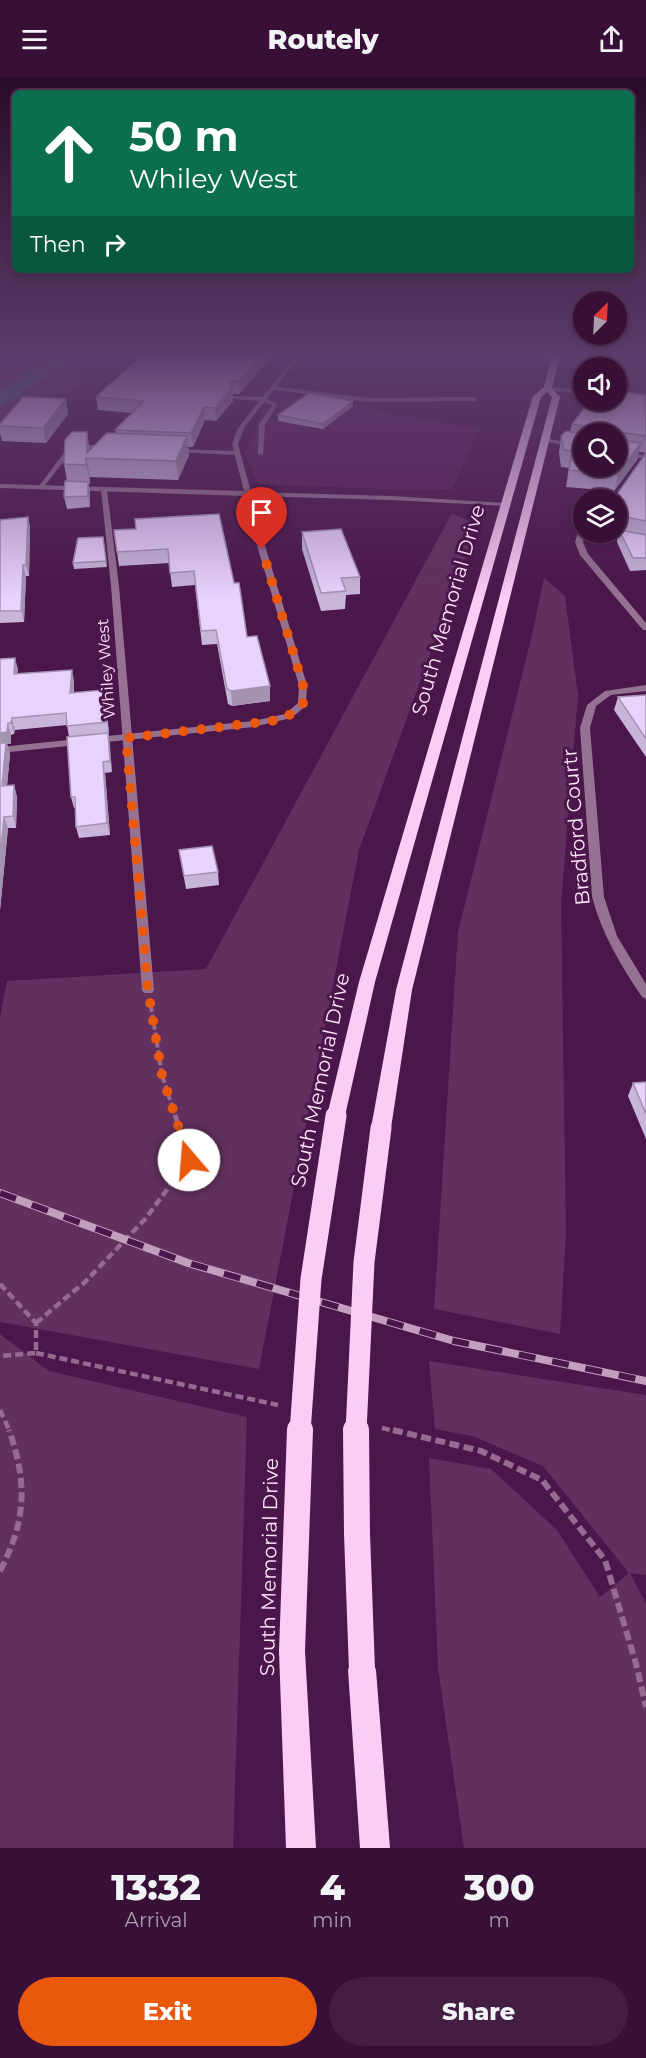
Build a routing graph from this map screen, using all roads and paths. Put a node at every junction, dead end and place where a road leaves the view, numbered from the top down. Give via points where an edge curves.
1 (239, 434) edge
2 (262, 434) edge
3 (526, 434) edge
4 (546, 434) edge
5 (544, 440) junction
6 (573, 445) edge
7 (119, 448) edge
8 (166, 450) edge
9 (236, 453) junction
10 (261, 454) dead end
11 (627, 454) edge
12 (646, 457) edge
13 (639, 466) edge
14 (0, 486) edge
15 (41, 488) junction
16 (104, 490) junction
17 (246, 494) junction
18 (506, 505) junction
19 (627, 540) edge
20 (579, 543) edge
21 (646, 544) edge
22 (646, 628) edge
23 (646, 688) edge
24 (126, 738) junction
25 (0, 750) edge
26 (148, 990) joint
27 (646, 994) edge
28 (0, 1284) edge
29 (36, 1323) junction
30 (36, 1353) junction
31 (0, 1356) edge
32 (285, 1407) dead end
33 (0, 1410) edge
34 (377, 1427) dead end
35 (0, 1570) edge
36 (646, 1707) edge
37 (301, 1848) edge
38 (375, 1848) edge

1 - 9 street
2 - 10 street
3 - 18 highway, South Memorial Drive
4 - 5 highway, South Memorial Drive
5 - 6 street
5 - 38 highway, South Memorial Drive, bridge via 404,990 372,1182 362,1293 357,1570
7 - 15 street via 72,446
8 - 9 street
9 - 17 street
11 - 12 street
12 - 13 street
14 - 15 street
15 - 16 street
16 - 17 street
16 - 24 street, Whiley West
17 - 18 street
17 - 24 street via 303,685 303,704 288,716 272,721
18 - 37 highway, South Memorial Drive, bridge via 367,982 336,1116 311,1279 299,1441 292,1651
19 - 21 street
20 - 22 street via 584,555
23 - 27 street, Bradford Courtr via 608,693 592,705 585,728 598,897 604,922
24 - 25 street
24 - 26 street, Whiley West
26 - 29 path via 162,1075 189,1160 146,1218 86,1281
28 - 29 path
29 - 30 path
30 - 31 path
30 - 32 path
33 - 35 path via 21,1461 24,1502 14,1548
34 - 36 path via 481,1450 542,1480 605,1560

